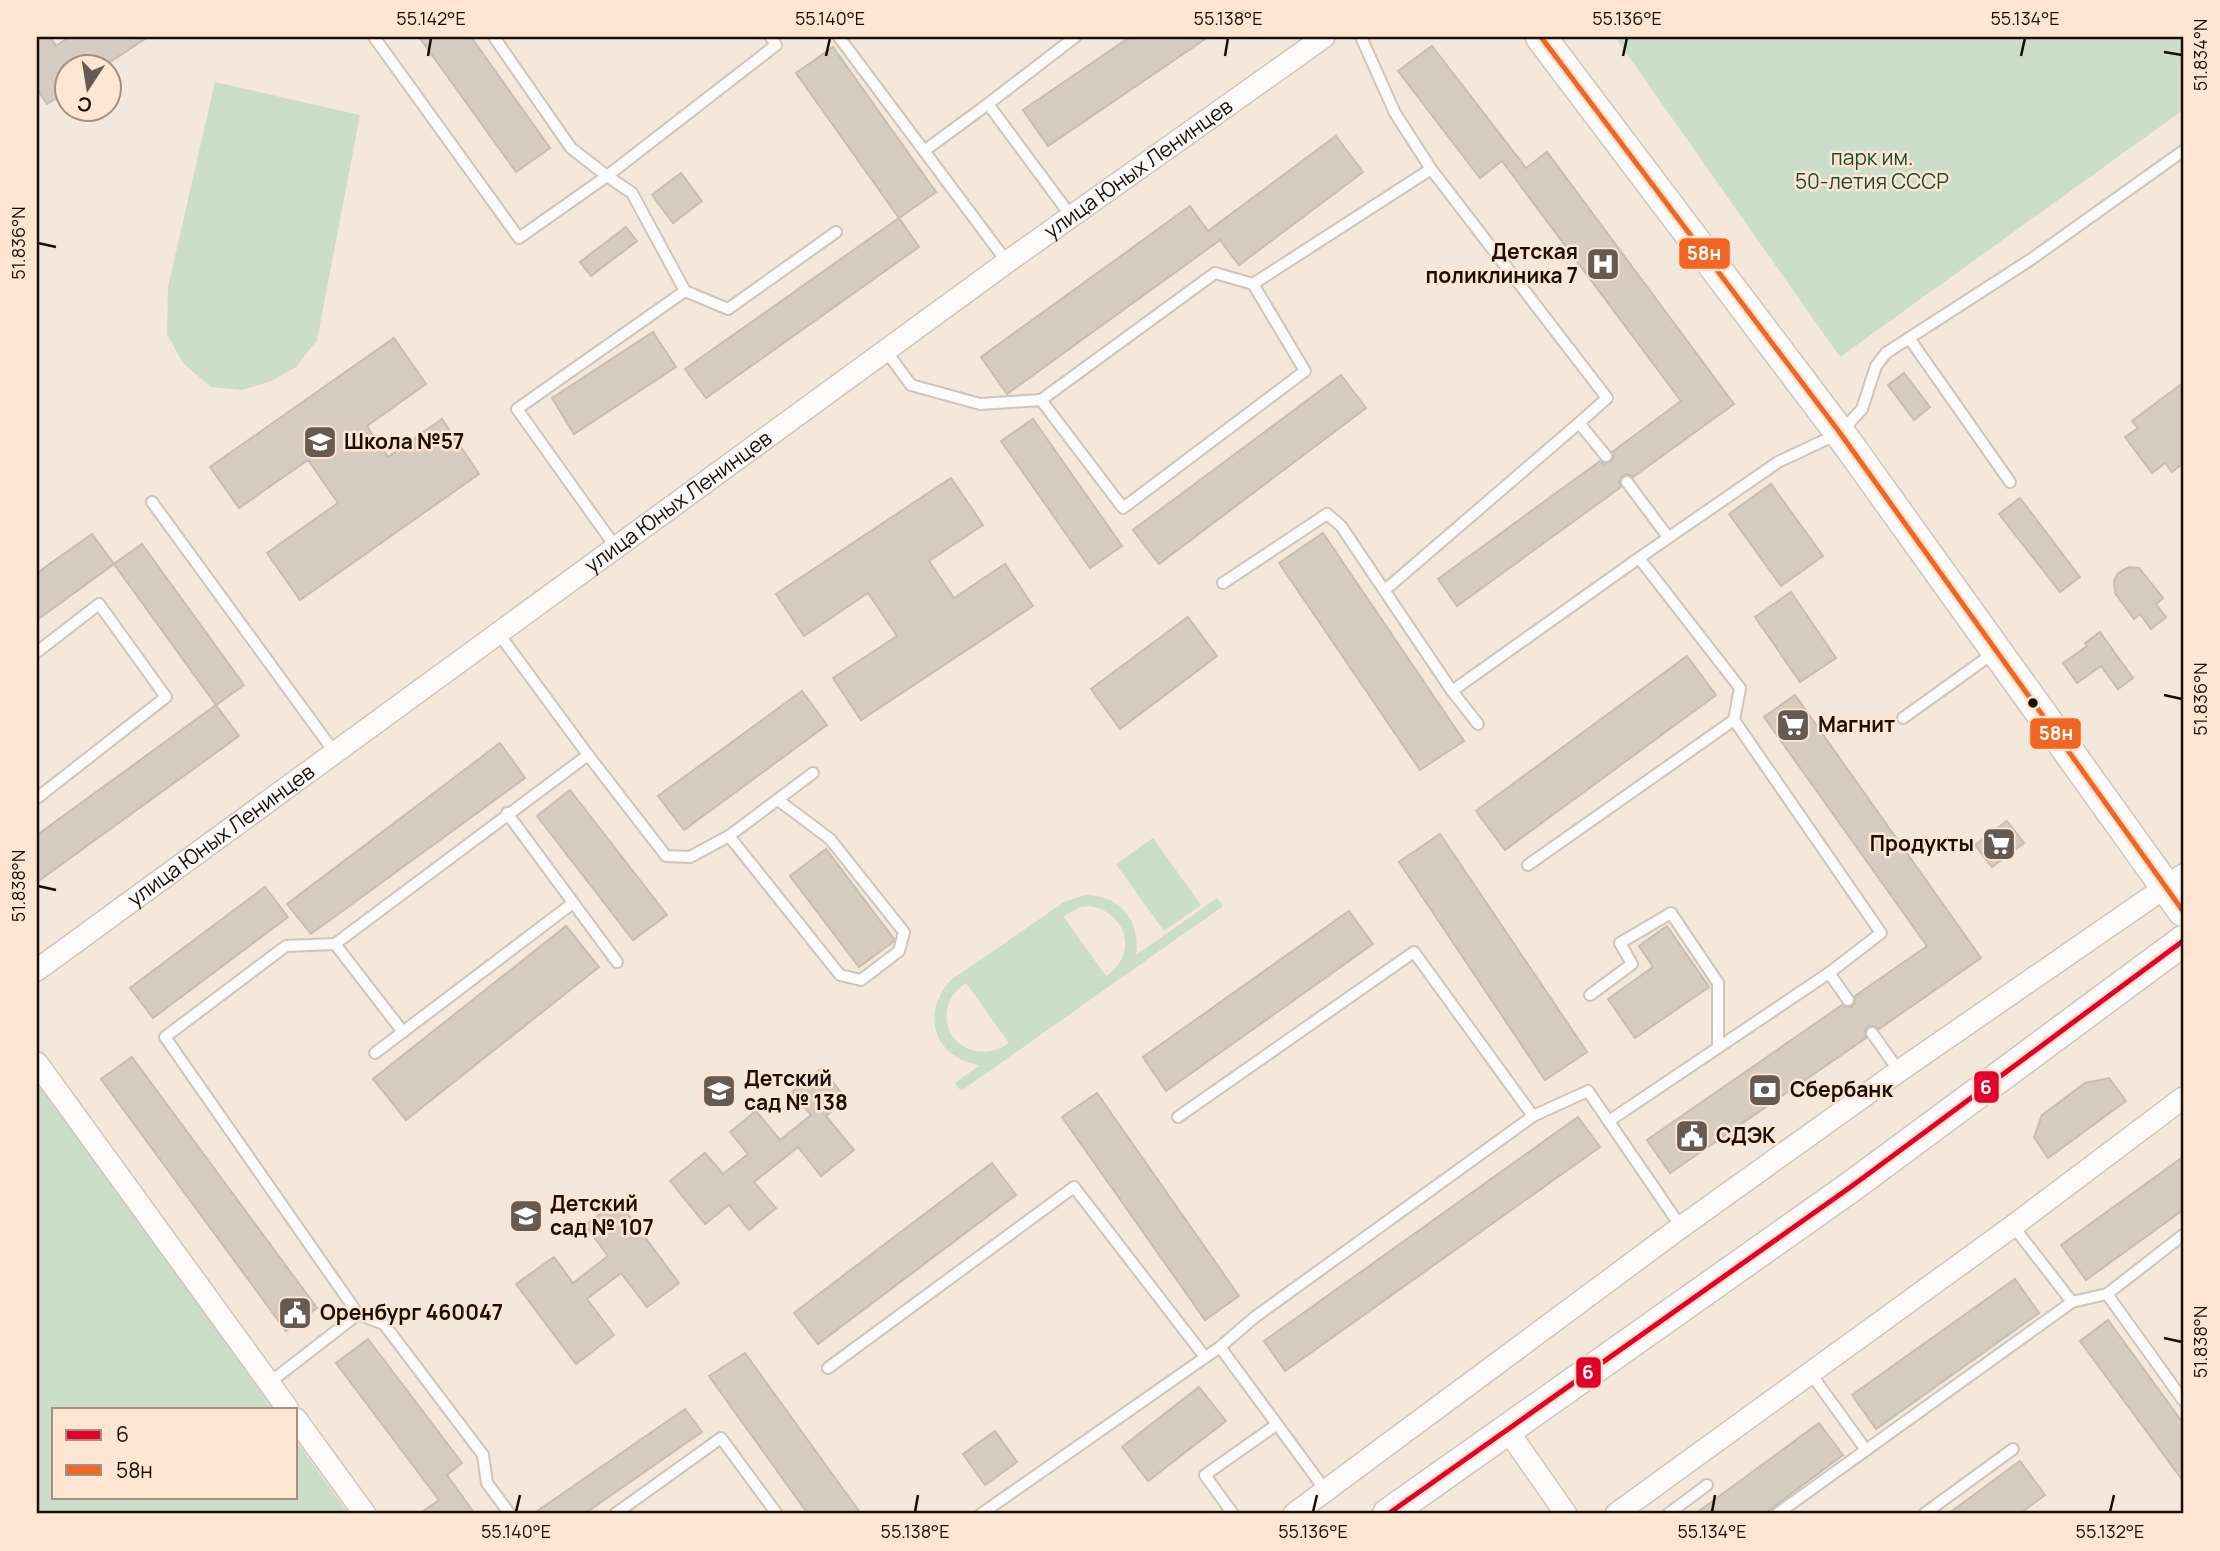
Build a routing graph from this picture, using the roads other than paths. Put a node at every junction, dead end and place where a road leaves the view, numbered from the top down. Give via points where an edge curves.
1 (374, 37) edge
2 (494, 37) edge
3 (788, 37) edge
4 (839, 37) edge
5 (1075, 37) edge
6 (1324, 37) edge
7 (1361, 37) edge
8 (1541, 37) edge
9 (774, 41) edge
10 (988, 104) junction
11 (2183, 150) edge
12 (924, 151) junction
13 (1432, 169) junction
14 (607, 176) junction
15 (1071, 216) junction
16 (836, 232) dead end
17 (1007, 262) junction
18 (1253, 284) junction
19 (685, 291) junction
20 (1909, 338) junction
21 (886, 351) junction
22 (1041, 400) junction
23 (1578, 423) junction
24 (1840, 433) junction
25 (1606, 456) dead end
26 (1627, 482) dead end
27 (2010, 482) dead end
28 (152, 502) dead end
29 (1668, 537) junction
30 (617, 549) junction
31 (1639, 558) junction
32 (1223, 583) dead end
33 (1385, 590) junction
34 (499, 634) junction
35 (1998, 650) junction
36 (37, 652) edge
37 (1452, 691) junction
38 (1903, 718) dead end
39 (1734, 720) junction
40 (1478, 724) dead end
41 (335, 753) junction
42 (588, 755) junction
43 (813, 774) dead end
44 (37, 798) edge
45 (778, 800) junction
46 (507, 813) junction
47 (729, 836) junction
48 (1528, 865) dead end
49 (2174, 881) edge
50 (573, 903) junction
51 (2183, 911) edge
52 (2183, 941) edge
53 (335, 944) junction
54 (617, 962) dead end
55 (38, 968) edge
56 (1829, 972) junction
57 (1590, 995) dead end
58 (1848, 1000) dead end
59 (403, 1032) junction
60 (1872, 1033) dead end
61 (1718, 1047) junction
62 (375, 1053) dead end
63 (37, 1063) edge
64 (1899, 1071) junction
65 (2183, 1098) edge
66 (1532, 1116) junction
67 (1178, 1117) dead end
68 (1609, 1121) junction
69 (2013, 1226) junction
70 (1681, 1227) junction
71 (2183, 1235) edge
72 (2107, 1294) junction
73 (2073, 1302) junction
74 (358, 1314) junction
75 (1220, 1347) junction
76 (1205, 1357) junction
77 (828, 1368) dead end
78 (1811, 1374) junction
79 (269, 1383) junction
80 (2183, 1400) edge
81 (287, 1408) edge
82 (298, 1422) edge
83 (1276, 1425) junction
84 (1507, 1431) junction
85 (2012, 1449) dead end
86 (1866, 1450) junction
87 (1707, 1485) dead end
88 (1326, 1491) junction
89 (365, 1514) edge
90 (510, 1514) edge
91 (615, 1514) edge
92 (777, 1514) edge
93 (981, 1514) edge
94 (1233, 1514) edge
95 (1294, 1514) edge
96 (1388, 1514) edge
97 (1566, 1514) edge
98 (1616, 1514) edge
99 (1668, 1514) edge
100 (1777, 1514) edge
101 (1924, 1514) edge

1 - 14 lane via 519,239
2 - 14 lane via 571,148
3 - 9 lane
4 - 12 lane
5 - 10 lane
6 - 15 street, улица Юных Ленинцев
7 - 13 lane via 1395,113
8 - 24 street
9 - 14 lane
10 - 12 lane
10 - 15 lane
11 - 20 lane via 2029,260
12 - 17 lane
13 - 18 lane
13 - 23 lane via 1608,398
14 - 19 lane via 632,193
15 - 17 street, улица Юных Ленинцев
16 - 19 lane via 728,309
17 - 21 street, улица Юных Ленинцев
18 - 22 lane via 1215,273
18 - 22 lane via 1305,371 1123,508
19 - 30 lane via 517,408
20 - 24 lane via 1876,366 1862,410
20 - 27 lane
21 - 22 lane via 911,385 980,404
21 - 30 street, улица Юных Ленинцев
23 - 25 lane
23 - 33 lane
24 - 29 lane via 1778,462
24 - 35 street
26 - 29 lane
28 - 41 lane
29 - 31 lane
30 - 34 street, улица Юных Ленинцев
31 - 37 lane
31 - 39 lane via 1740,688
32 - 33 lane via 1327,514 1341,526
33 - 37 lane
34 - 41 street, улица Юных Ленинцев
34 - 42 lane
35 - 38 lane
35 - 49 street
36 - 44 lane via 99,604 166,697
37 - 40 lane
39 - 48 lane
39 - 56 lane via 1881,933
41 - 55 street, улица Юных Ленинцев
42 - 46 lane
42 - 47 lane via 666,856 690,858
43 - 45 lane
45 - 47 lane
45 - 47 lane via 830,839 904,932 899,951 861,980 840,975
46 - 50 lane
46 - 53 lane
49 - 51 street
49 - 64 street
50 - 54 lane
50 - 59 lane
52 - 84 street via 1841,1194
53 - 59 lane
53 - 74 lane via 286,946 165,1037
56 - 58 lane
56 - 61 lane
57 - 61 lane via 1632,964 1620,943 1671,913 1718,983
59 - 62 lane
60 - 64 lane
61 - 68 lane
63 - 79 street
64 - 70 street
65 - 69 street
66 - 67 lane via 1414,951
66 - 68 lane via 1588,1091
66 - 75 lane
68 - 70 lane
69 - 73 lane
69 - 78 street
70 - 88 street
71 - 72 lane
72 - 73 lane
72 - 80 lane
73 - 86 lane
74 - 79 lane
74 - 90 lane via 384,1324 483,1455 487,1483
75 - 76 lane
75 - 83 lane
76 - 77 lane via 1074,1187
76 - 93 lane
78 - 86 lane
78 - 98 street
79 - 81 street
82 - 89 street
83 - 88 lane
83 - 94 lane via 1205,1475
84 - 96 street
84 - 97 street
85 - 101 lane
86 - 100 lane
87 - 99 lane
88 - 95 street
91 - 92 lane via 721,1438

